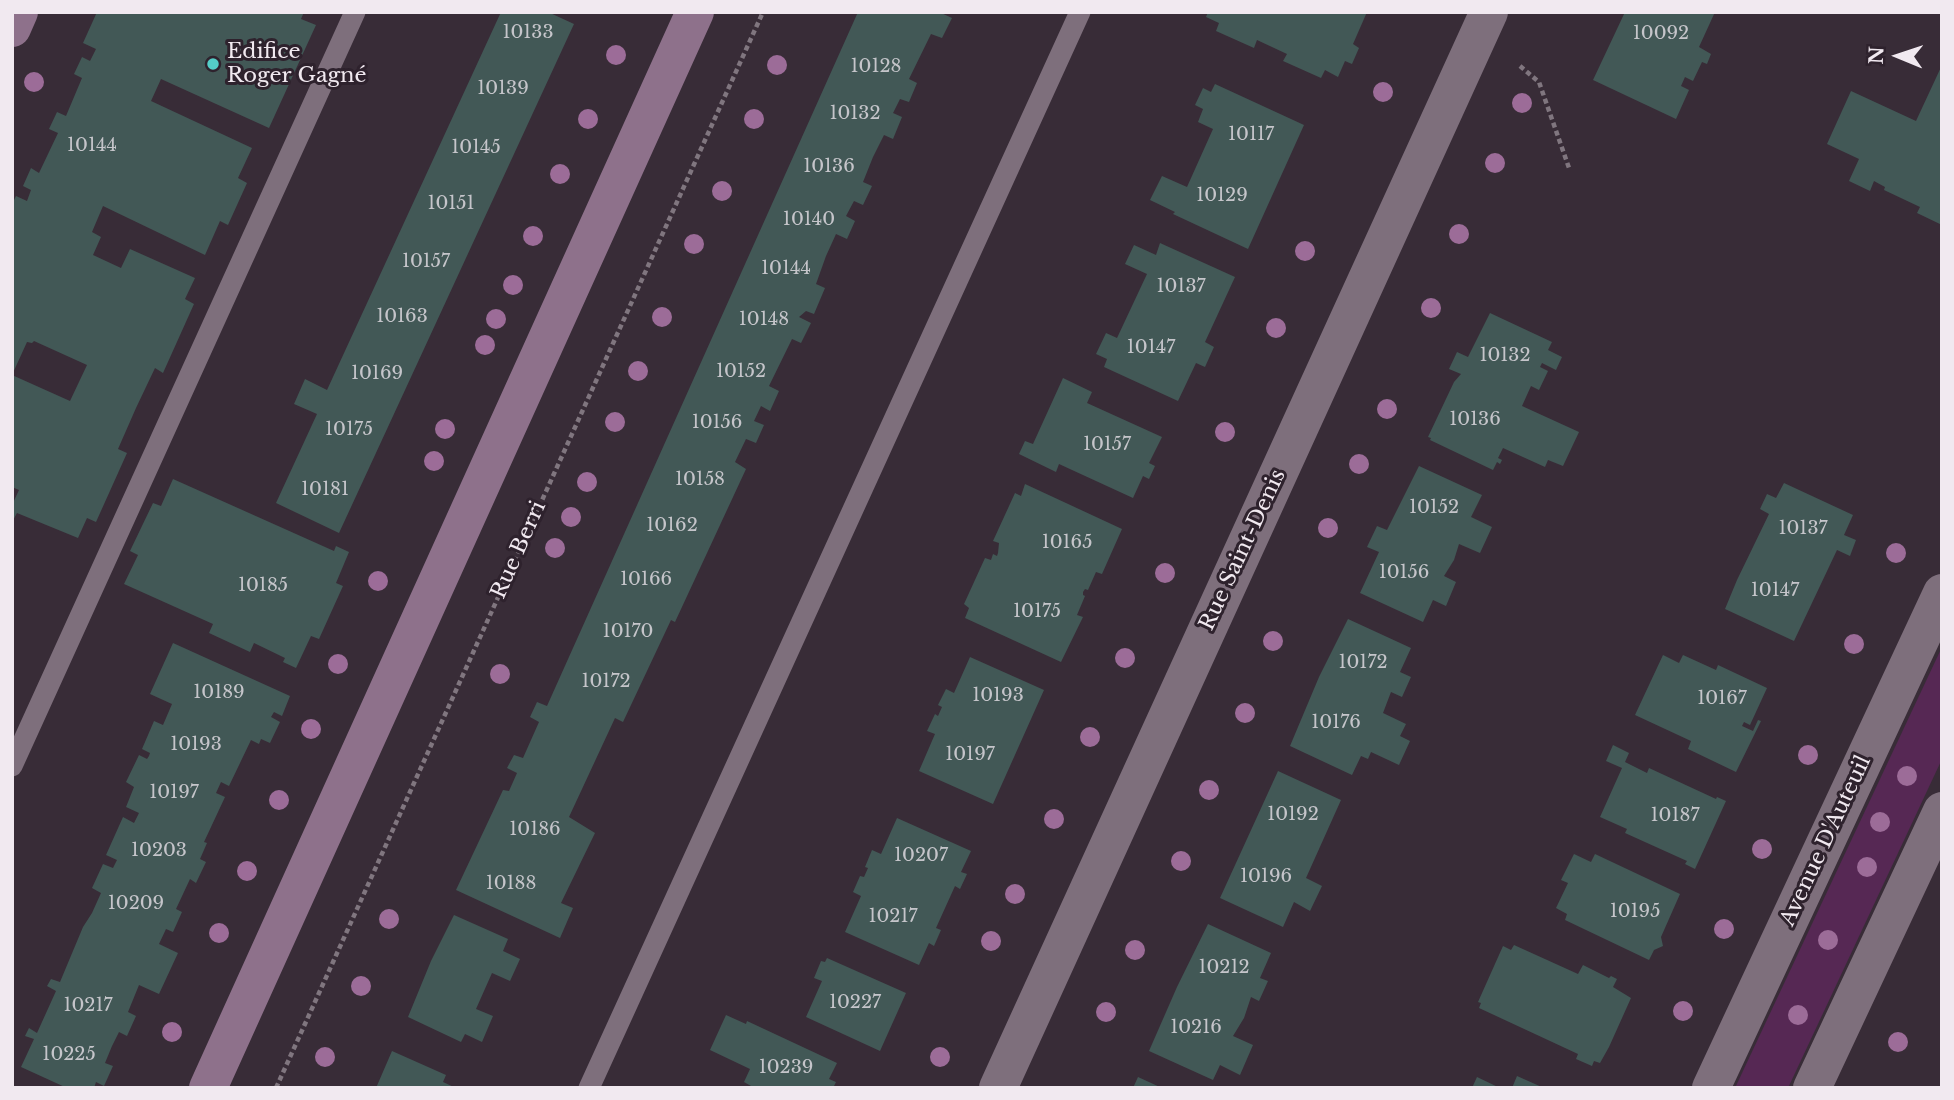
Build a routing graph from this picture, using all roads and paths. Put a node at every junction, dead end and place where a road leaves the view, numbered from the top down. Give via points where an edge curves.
1 (19, 12) edge
2 (355, 12) edge
3 (695, 12) edge
4 (763, 12) edge
5 (1080, 12) edge
6 (1489, 12) edge
7 (12, 28) edge
8 (1520, 66) dead end
9 (1569, 168) dead end
10 (1942, 593) edge
11 (12, 766) edge
12 (1942, 811) edge
13 (208, 1088) edge
14 (276, 1088) edge
15 (589, 1088) edge
16 (998, 1088) edge
17 (1711, 1088) edge
18 (1812, 1088) edge

1 - 7 main road
2 - 11 lane
3 - 13 main road
4 - 14 path, Rue Berri
5 - 15 lane
6 - 16 street, Rue Saint-Denis
8 - 9 path via 1539,82
10 - 17 street, Avenue D'Auteuil
12 - 18 street

